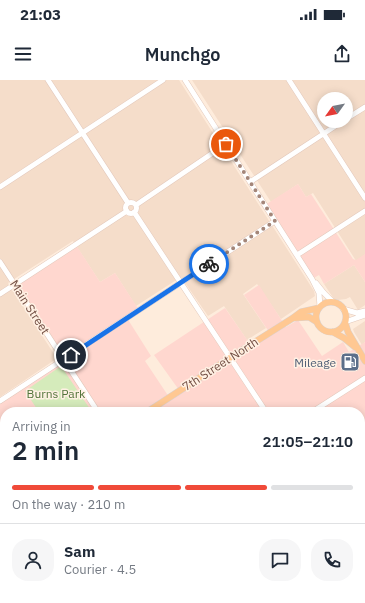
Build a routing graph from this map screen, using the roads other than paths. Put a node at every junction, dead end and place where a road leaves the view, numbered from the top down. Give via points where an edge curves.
1 (48, 80) edge
2 (163, 80) edge
3 (185, 80) edge
4 (289, 80) edge
5 (365, 106) edge
6 (353, 114) edge
7 (333, 128) edge
8 (82, 133) junction
9 (324, 134) junction
10 (226, 144) junction
11 (250, 182) junction
12 (0, 186) edge
13 (365, 198) edge
14 (128, 203) junction
15 (136, 205) junction
16 (127, 211) junction
17 (365, 211) edge
18 (134, 212) junction
19 (275, 221) junction
20 (296, 255) junction
21 (0, 262) edge
22 (312, 279) junction
23 (181, 282) junction
24 (15, 284) junction
25 (0, 294) edge
26 (333, 302) junction
27 (319, 308) junction
28 (344, 309) junction
29 (365, 311) edge
30 (365, 315) edge
31 (294, 318) junction
32 (317, 322) junction
33 (345, 322) junction
34 (333, 332) junction
35 (360, 353) junction
36 (230, 357) junction
37 (64, 360) junction
38 (365, 361) edge
39 (365, 378) edge
40 (0, 401) edge
41 (95, 407) edge
42 (155, 407) edge
43 (263, 407) edge
44 (320, 407) edge

1 - 8 street
2 - 8 street
3 - 10 street
4 - 9 street
5 - 6 street
7 - 9 street
8 - 12 street
8 - 14 street
9 - 11 street
9 - 13 street
10 - 11 street
10 - 15 street
11 - 19 street
14 - 15 street
14 - 16 street
15 - 18 street
16 - 18 street
16 - 24 street
17 - 20 street
18 - 23 street
19 - 20 street
19 - 23 street
20 - 22 street
21 - 24 street, Main Street
22 - 26 street
22 - 27 street via 319,293
23 - 36 street
23 - 37 street
24 - 25 street
24 - 37 street, Main Street
26 - 27 main road
26 - 28 main road
27 - 31 main road, 7th Street North via 301,312
27 - 32 main road
28 - 29 street
28 - 33 main road
30 - 33 street
31 - 32 main road via 309,317
31 - 36 main road, 7th Street North
32 - 34 main road via 322,329
33 - 34 main road via 341,328
33 - 35 main road
34 - 35 main road via 344,338
35 - 38 main road
36 - 42 main road, 7th Street North
36 - 43 street
37 - 40 street
37 - 41 street, Main Street
39 - 44 street

